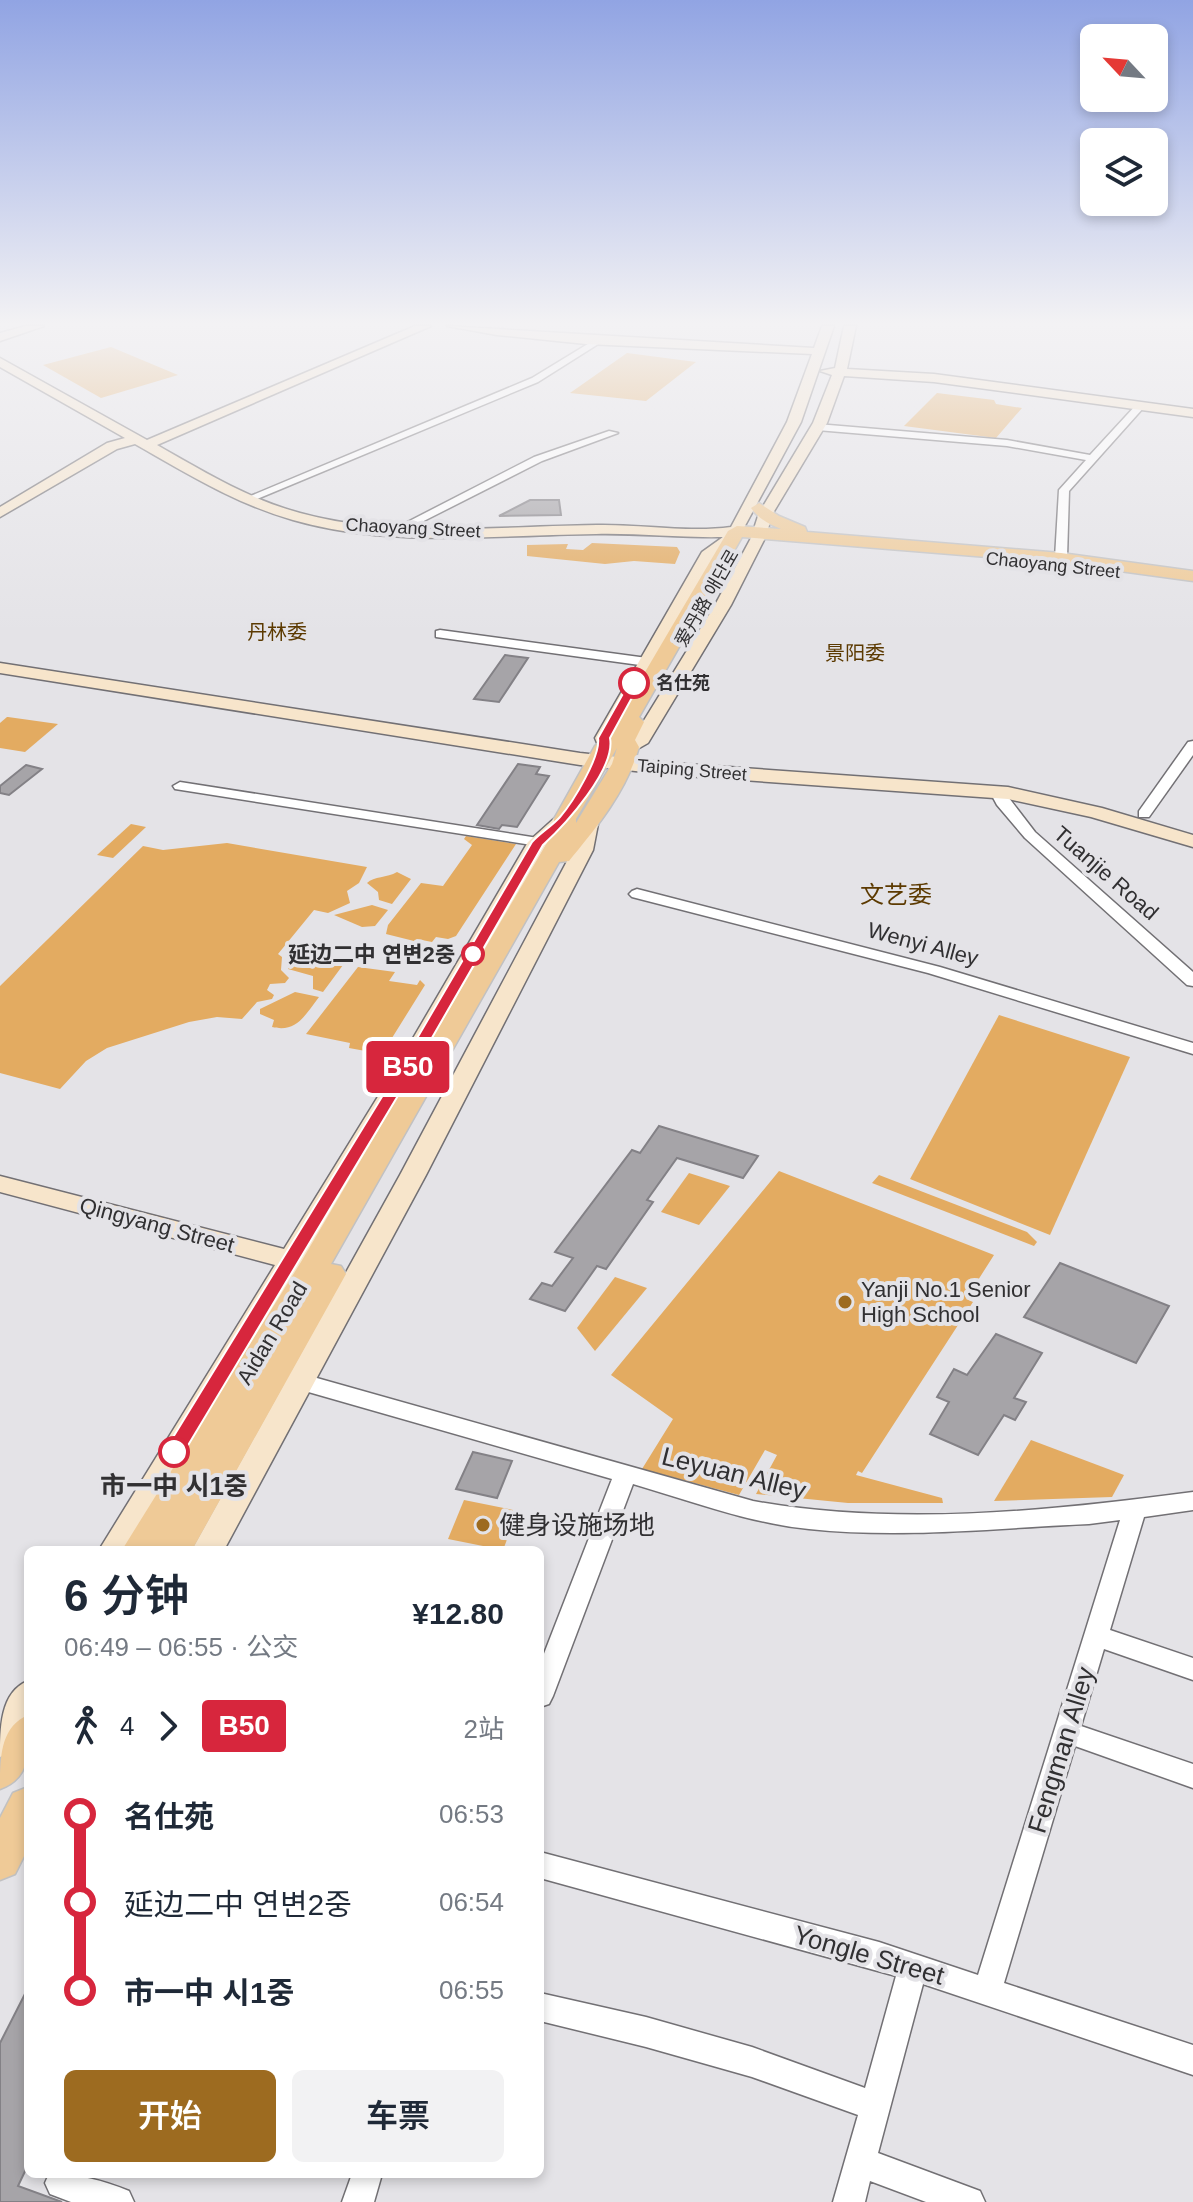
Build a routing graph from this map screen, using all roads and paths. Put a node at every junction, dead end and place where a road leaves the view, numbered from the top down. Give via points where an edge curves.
1 (118, 429) edge
2 (173, 429) edge
3 (418, 429) edge
4 (780, 429) edge
5 (802, 429) edge
6 (816, 429) edge
7 (838, 429) edge
8 (1119, 429) edge
9 (613, 433) dead end
10 (141, 442) junction
11 (1092, 458) junction
12 (246, 500) junction
13 (759, 506) junction
14 (0, 513) edge
15 (396, 531) junction
16 (742, 534) junction
17 (831, 538) junction
18 (1061, 558) junction
19 (1193, 576) edge
20 (1193, 583) edge
21 (440, 634) dead end
22 (0, 657) edge
23 (647, 662) junction
24 (0, 668) edge
25 (1193, 745) edge
26 (614, 754) junction
27 (1186, 766) edge
28 (180, 786) dead end
29 (997, 792) junction
30 (1144, 814) junction
31 (576, 822) junction
32 (1193, 829) edge
33 (1193, 841) edge
34 (538, 842) junction
35 (637, 894) dead end
36 (1193, 981) edge
37 (1193, 1049) edge
38 (0, 1184) edge
39 (303, 1263) junction
40 (286, 1378) junction
41 (625, 1475) junction
42 (1193, 1501) edge
43 (1135, 1509) junction
44 (118, 1546) edge
45 (142, 1546) edge
46 (176, 1546) edge
47 (210, 1546) edge
48 (1096, 1636) junction
49 (1193, 1669) edge
50 (544, 1686) edge
51 (24, 1702) edge
52 (1067, 1732) junction
53 (24, 1738) edge
54 (0, 1742) edge
55 (0, 1771) edge
56 (1193, 1776) edge
57 (24, 1814) edge
58 (24, 1839) edge
59 (0, 1860) edge
60 (544, 1866) edge
61 (913, 1967) junction
62 (987, 1991) junction
63 (544, 2008) edge
64 (1193, 2060) edge
65 (874, 2106) junction
66 (859, 2162) junction
67 (63, 2178) edge
68 (366, 2178) edge
69 (118, 2202) edge
70 (358, 2202) edge
71 (849, 2202) edge
72 (969, 2202) edge

1 - 10 street, Chaoyang Street
2 - 10 street
3 - 12 street
4 - 13 street via 747,487
5 - 13 street
6 - 13 street
7 - 11 street via 1007,443
8 - 11 street
9 - 15 street via 538,459
10 - 12 street, Chaoyang Street
10 - 14 street via 112,446
11 - 18 street via 1064,490
12 - 15 street, Chaoyang Street via 309,520
13 - 16 street
13 - 16 street, 爱丹路 애단로
13 - 17 main road via 788,528
15 - 16 street, Chaoyang Street
16 - 17 main road, Chaoyang Street
16 - 20 main road, Chaoyang Street via 1059,564
16 - 23 street, 爱丹路 애단로 via 710,552
16 - 26 main road, 爱丹路 애단로 via 616,739
17 - 18 main road, Chaoyang Street
18 - 19 main road, Chaoyang Street
21 - 23 street
22 - 26 street, Taiping Street
23 - 26 street, 爱丹路 애단로 via 604,738
24 - 26 street, Taiping Street
25 - 27 street
26 - 29 street, Taiping Street
26 - 30 street, Taiping Street via 1000,783
26 - 31 main road, 爱丹路 애단로
27 - 30 street
28 - 34 street
29 - 33 street, Taiping Street via 1095,812
29 - 36 street, Tuanjie Road via 1030,835
30 - 32 street, Taiping Street
31 - 34 street, Aidan Road
31 - 39 main road, Aidan Road via 565,831
31 - 40 main road, Aidan Road
34 - 39 street, Aidan Road
35 - 37 street, Wenyi Alley via 921,966
38 - 39 street, Qingyang Street
39 - 44 street, Aidan Road
39 - 45 main road, Aidan Road
40 - 41 street, Leyuan Alley
40 - 46 main road, Aidan Road
40 - 47 street, Aidan Road
41 - 43 street, Leyuan Alley via 753,1510 874,1525
41 - 50 street
42 - 43 street, Leyuan Alley
43 - 48 street, Fengman Alley
48 - 49 street
48 - 52 street, Fengman Alley
51 - 54 street
52 - 56 street
52 - 62 street, Fengman Alley
53 - 55 main road
57 - 59 main road
58 - 59 street
60 - 61 street, Yongle Street
61 - 62 street, Yongle Street
61 - 65 street
62 - 64 street, Yongle Street
63 - 65 street via 752,2062
65 - 66 street
66 - 71 street
66 - 72 street
67 - 69 street via 61,2183
68 - 70 street

